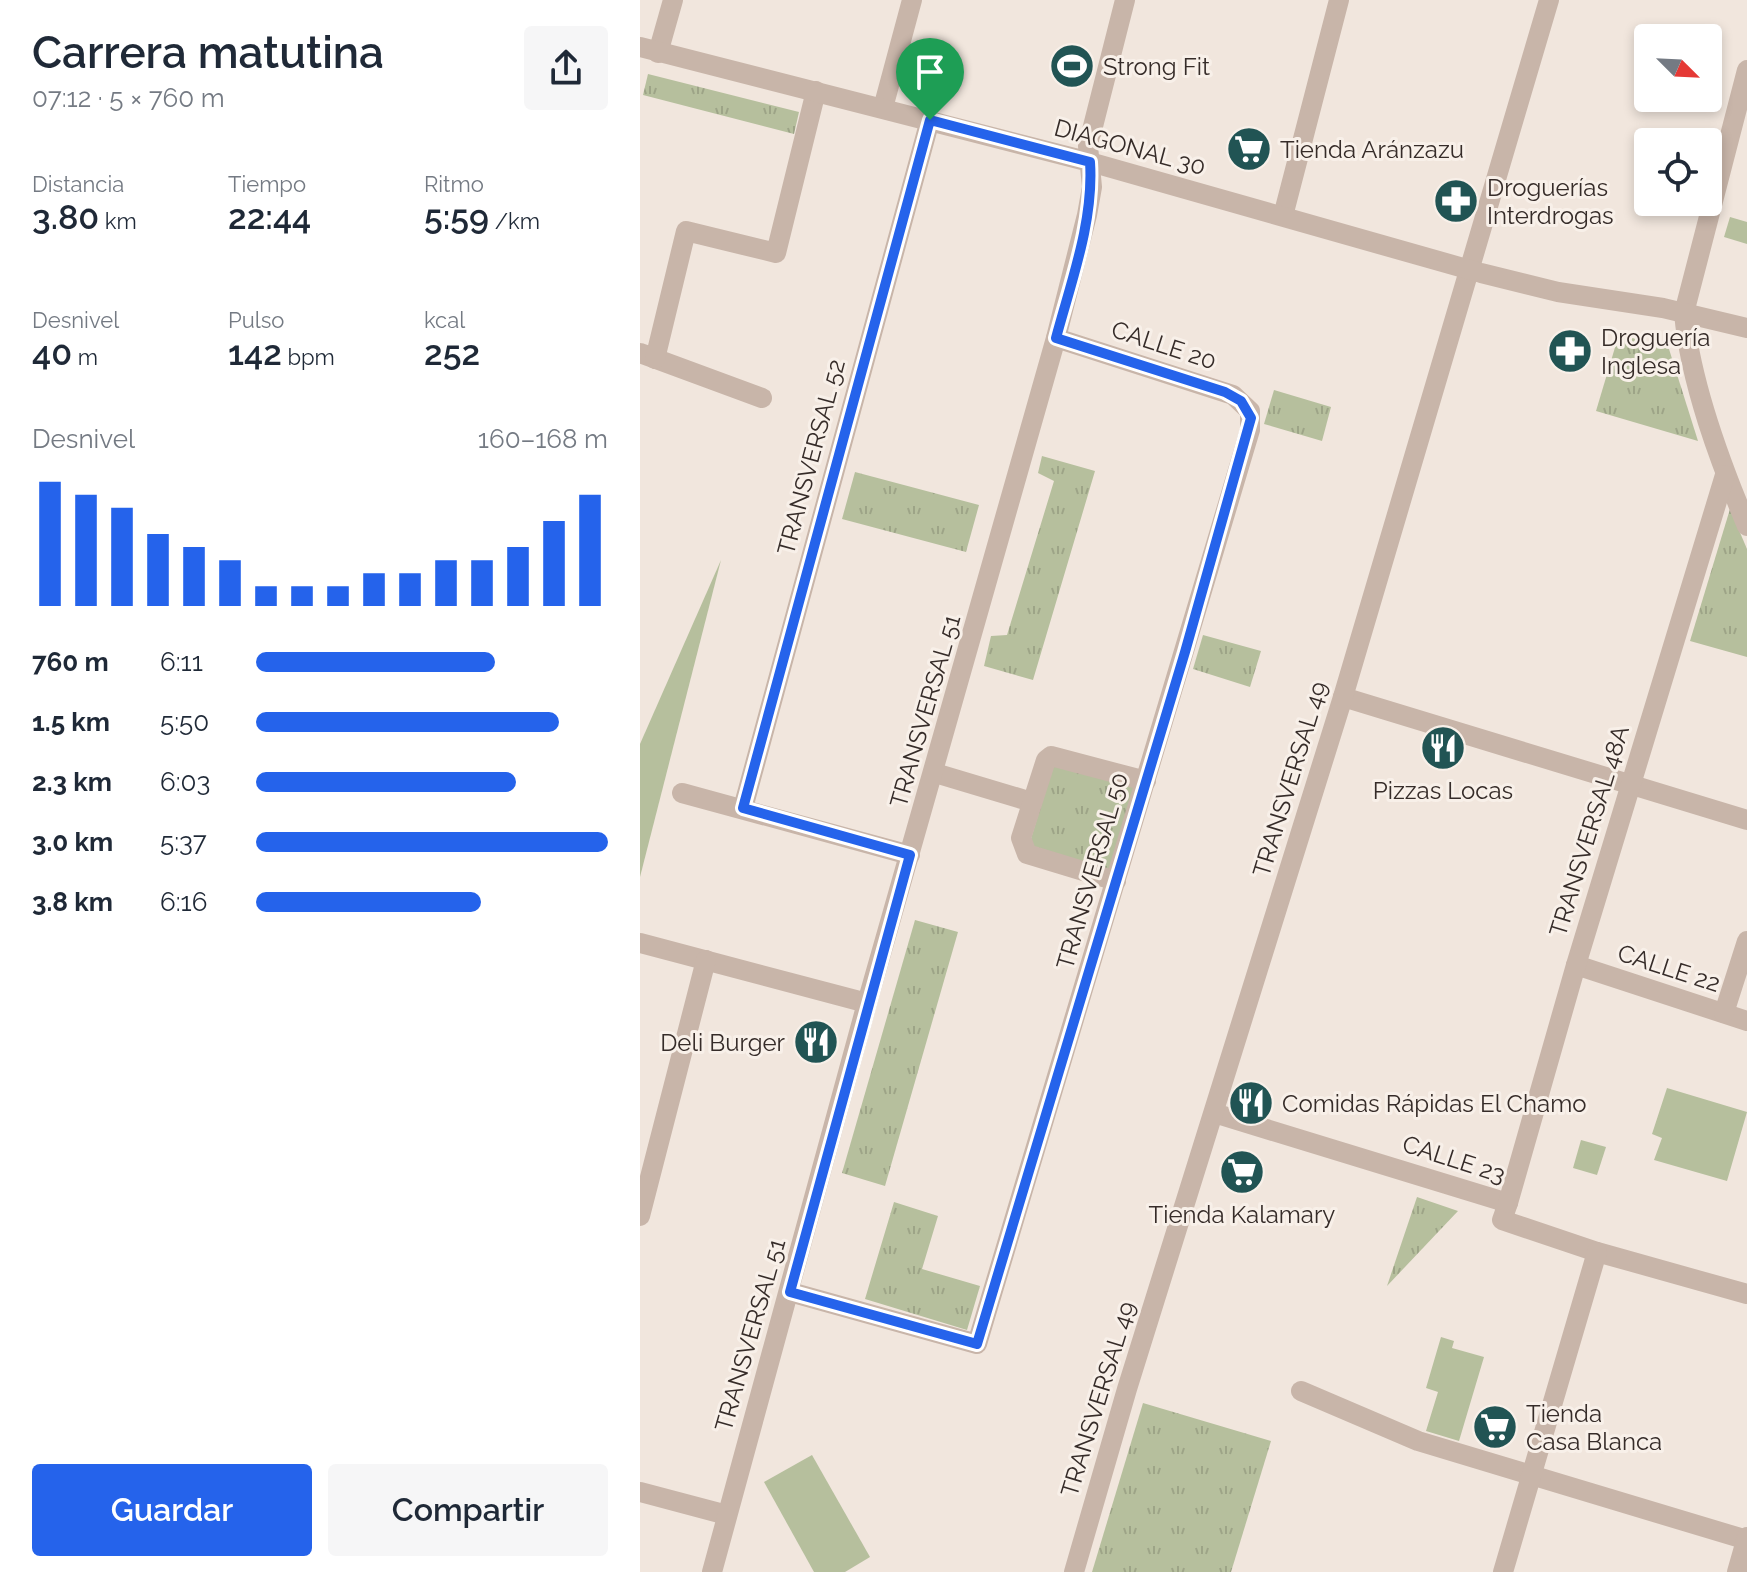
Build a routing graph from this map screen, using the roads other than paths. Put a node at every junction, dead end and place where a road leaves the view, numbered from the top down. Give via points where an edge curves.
1 (673, 0) edge
2 (912, 0) edge
3 (1125, 0) edge
4 (1339, 0) edge
5 (1549, 0) edge
6 (645, 53) edge
7 (1747, 70) edge
8 (816, 91) junction
9 (883, 108) junction
10 (930, 120) junction
11 (1090, 162) junction
12 (1283, 216) junction
13 (1470, 270) junction
14 (1684, 313) junction
15 (1747, 328) edge
16 (1056, 338) junction
17 (648, 356) edge
18 (762, 398) dead end
19 (1250, 411) joint
20 (1725, 475) junction
21 (1747, 526) edge
22 (1343, 697) junction
23 (935, 773) junction
24 (1146, 781) junction
25 (1631, 784) junction
26 (682, 793) dead end
27 (1032, 802) junction
28 (743, 808) junction
29 (1747, 820) edge
30 (910, 855) junction
31 (1116, 881) junction
32 (1747, 941) edge
33 (640, 943) edge
34 (706, 960) junction
35 (1576, 965) junction
36 (867, 1003) junction
37 (1724, 1013) junction
38 (1747, 1021) edge
39 (1214, 1113) junction
40 (1508, 1203) junction
41 (640, 1216) edge
42 (1597, 1252) junction
43 (790, 1292) junction
44 (1747, 1294) edge
45 (1301, 1391) dead end
46 (1532, 1477) junction
47 (640, 1492) edge
48 (727, 1515) junction
49 (1747, 1539) edge
50 (712, 1572) edge
51 (1074, 1572) edge
52 (1503, 1572) edge
53 (1737, 1572) edge

1 - 6 street
2 - 9 street
3 - 11 street, TRANSVERSAL 51 via 1088,146
4 - 12 street
5 - 13 street, TRANSVERSAL 49
6 - 8 street, DIAGONAL 30
7 - 14 street
8 - 9 street, DIAGONAL 30
8 - 17 street via 776,253 686,231
9 - 10 street, DIAGONAL 30
10 - 11 street, DIAGONAL 30
10 - 28 street, TRANSVERSAL 52
11 - 12 street, DIAGONAL 30
11 - 16 street, TRANSVERSAL 51 via 1087,215
12 - 13 street, DIAGONAL 30
13 - 14 street, DIAGONAL 30 via 1558,292
13 - 22 street, TRANSVERSAL 49
14 - 15 street, DIAGONAL 30
14 - 20 street via 1686,339
16 - 19 street, CALLE 20 via 1225,392
16 - 23 street, TRANSVERSAL 51
17 - 18 street
19 - 24 street, TRANSVERSAL 50 via 1250,430
20 - 21 street
20 - 25 street, TRANSVERSAL 48A
22 - 25 street
22 - 39 street, TRANSVERSAL 49
23 - 27 street
23 - 30 street, TRANSVERSAL 51
24 - 27 street via 1055,755 1046,760
24 - 31 street, TRANSVERSAL 50
25 - 29 street
25 - 35 street, TRANSVERSAL 48A
26 - 28 street
27 - 31 street via 1021,838 1023,851
28 - 30 street
30 - 36 street, TRANSVERSAL 51
31 - 43 street, TRANSVERSAL 50 via 977,1344
32 - 37 street
33 - 34 street
34 - 36 street
34 - 41 street
35 - 37 street, CALLE 22
35 - 40 street, TRANSVERSAL 48A
36 - 43 street, TRANSVERSAL 51
37 - 38 street, CALLE 22
39 - 40 street, CALLE 23
39 - 51 street, TRANSVERSAL 49
40 - 42 street, CALLE 23 via 1502,1220
42 - 44 street, CALLE 23
42 - 46 street
43 - 48 street, TRANSVERSAL 51
45 - 46 street via 1418,1441
46 - 49 street
46 - 52 street
47 - 48 street
48 - 50 street, TRANSVERSAL 51
49 - 53 street

